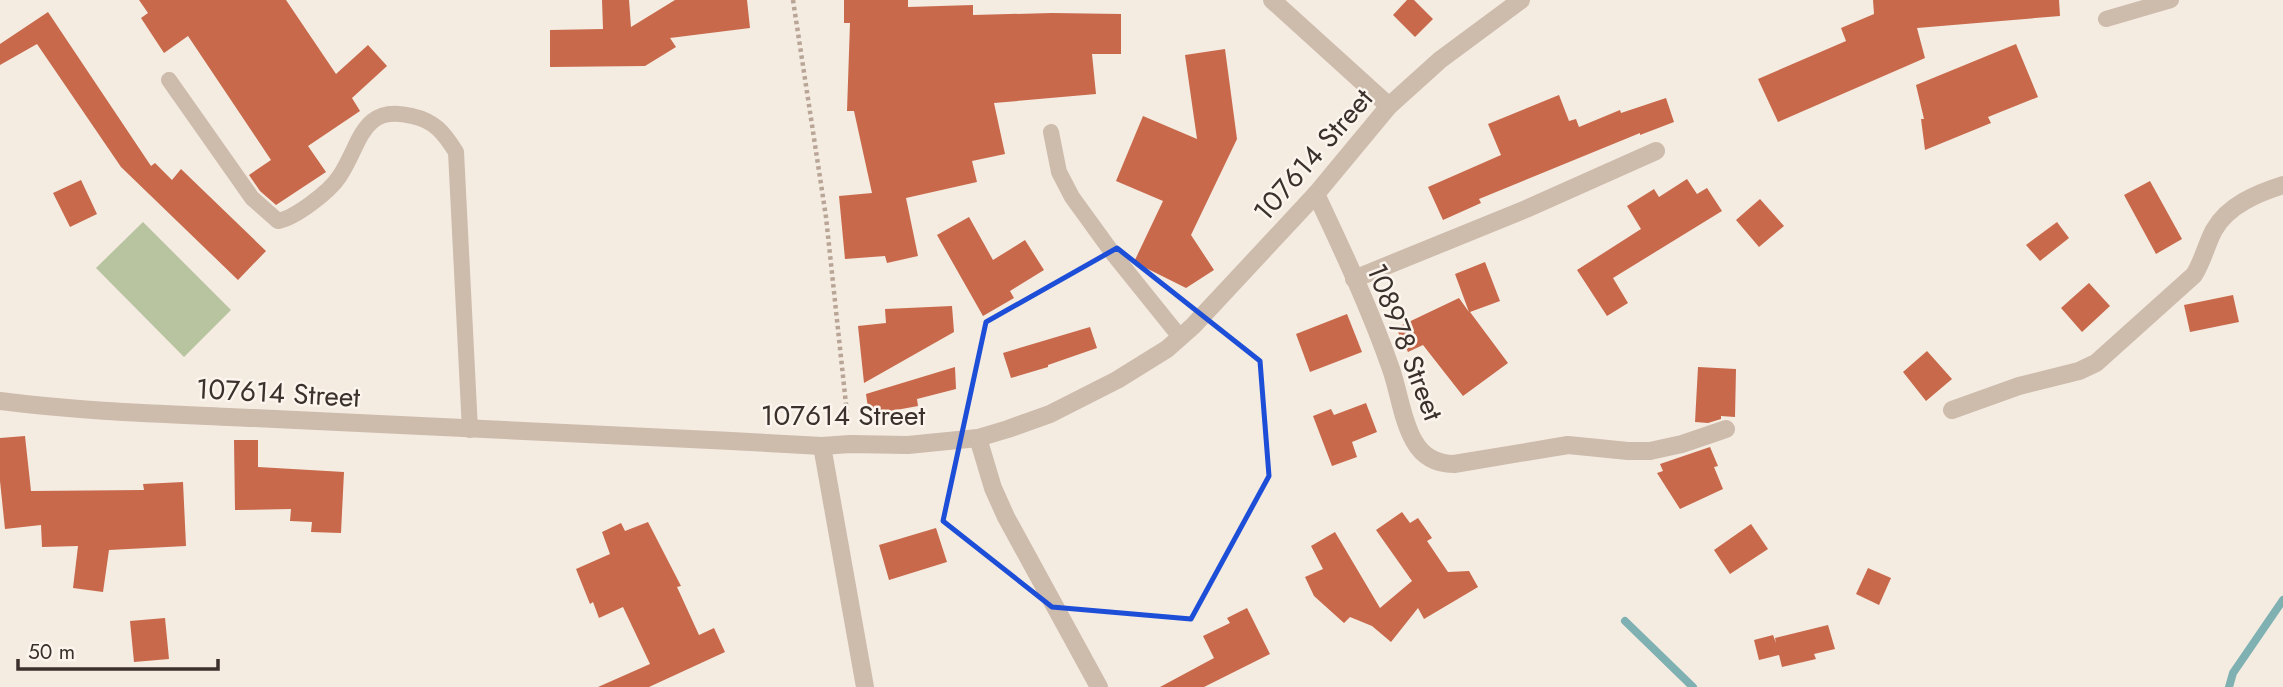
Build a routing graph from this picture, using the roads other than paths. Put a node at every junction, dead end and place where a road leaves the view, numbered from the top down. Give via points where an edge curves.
1 (1272, 0) edge
2 (1521, 0) edge
3 (2171, 0) edge
4 (2106, 19) dead end
5 (169, 79) dead end
6 (1389, 106) junction
7 (1051, 132) dead end
8 (1656, 151) dead end
9 (2283, 185) edge
10 (1316, 194) junction
11 (1354, 279) junction
12 (1180, 337) junction
13 (0, 401) edge
14 (1951, 410) dead end
15 (1726, 429) dead end
16 (470, 430) junction
17 (978, 438) junction
18 (822, 446) junction
19 (865, 687) edge
20 (1099, 687) edge

1 - 6 street
2 - 6 street, 107614 Street via 1440,60
3 - 4 lane
5 - 16 lane via 253,198 278,221 288,219 328,189 366,126 379,115 408,115 439,127 456,152
6 - 10 street, 107614 Street
7 - 12 lane via 1059,172 1072,197
8 - 11 street
9 - 14 street via 2256,194 2222,219 2194,275 2096,363
10 - 11 street, 108978 Street
10 - 12 street, 107614 Street
11 - 15 street, 108978 Street via 1413,439 1431,460 1454,464 1568,445 1650,451
12 - 17 street, 107614 Street via 1117,380 1050,414
13 - 16 street, 107614 Street
16 - 18 street, 107614 Street
17 - 18 street, 107614 Street
17 - 20 street via 1006,517
18 - 19 street

